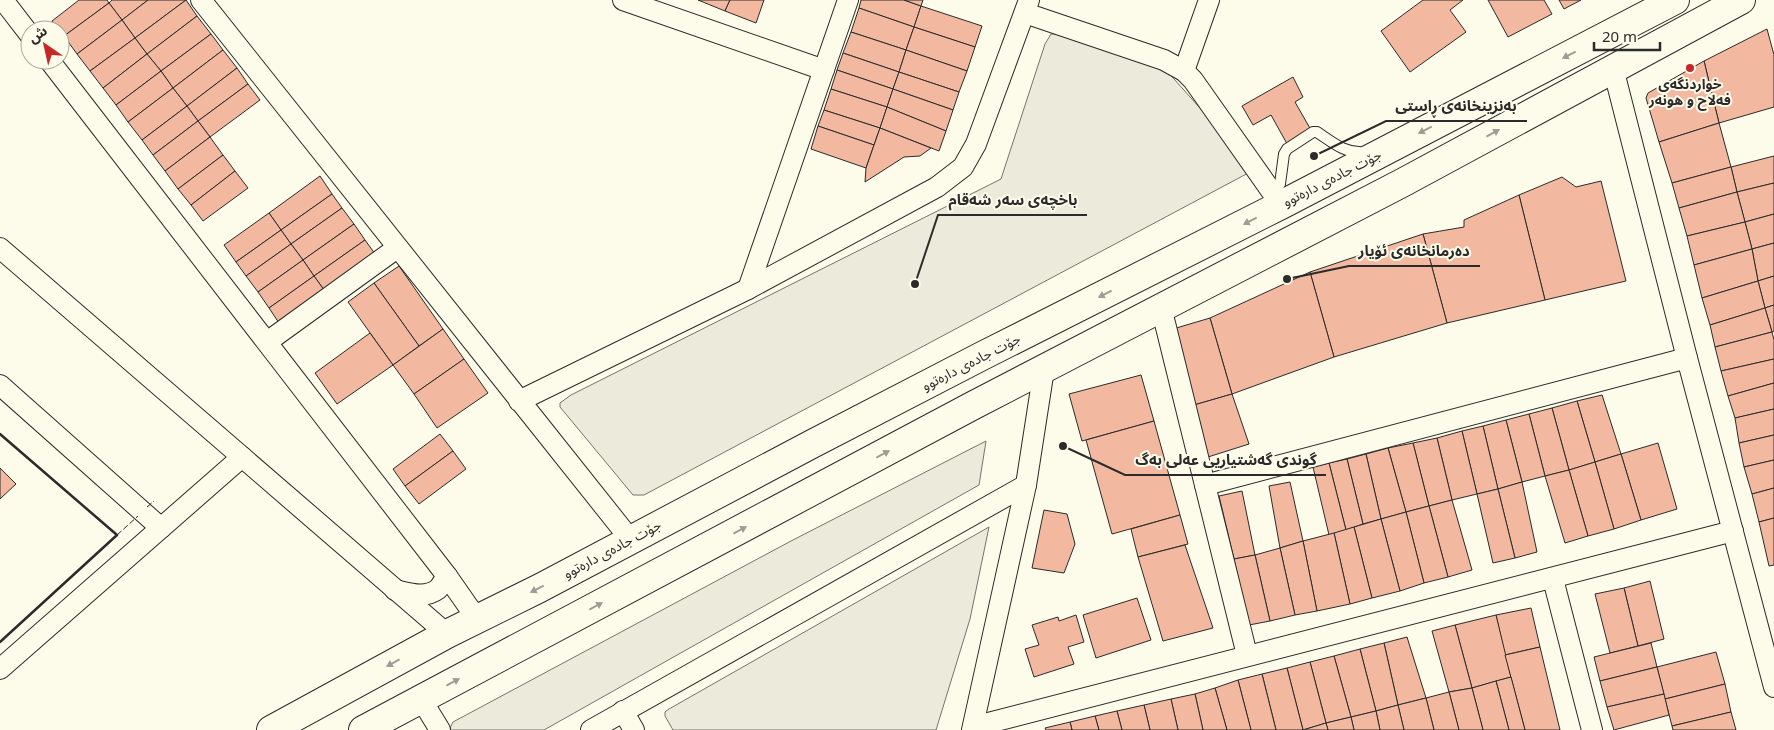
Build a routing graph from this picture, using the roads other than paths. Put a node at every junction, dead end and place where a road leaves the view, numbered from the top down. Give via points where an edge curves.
1 (3, 0) edge
2 (201, 0) edge
3 (623, 0) edge
4 (848, 0) edge
5 (1209, 0) edge
6 (1675, 0) edge
7 (1741, 0) edge
8 (663, 7) edge
9 (1027, 7) edge
10 (20, 22) edge
11 (1613, 68) junction
12 (57, 70) edge
13 (824, 70) junction
14 (1184, 71) junction
15 (1390, 148) junction
16 (1278, 200) junction
17 (0, 248) edge
18 (398, 248) junction
19 (748, 289) junction
20 (1161, 307) junction
21 (267, 342) junction
22 (1686, 358) junction
23 (1044, 369) junction
24 (0, 384) edge
25 (519, 401) junction
26 (242, 458) junction
27 (1026, 485) junction
28 (1205, 485) junction
29 (161, 528) junction
30 (1733, 531) junction
31 (636, 536) junction
32 (663, 571) junction
33 (447, 576) junction
34 (1553, 579) junction
35 (395, 590) junction
36 (477, 619) junction
37 (447, 634) junction
38 (1768, 636) edge
39 (1247, 655) junction
40 (0, 670) edge
41 (1774, 687) edge
42 (421, 699) junction
43 (623, 711) junction
44 (973, 728) edge
45 (271, 730) edge
46 (363, 730) edge
47 (440, 730) edge
48 (591, 730) edge
49 (634, 730) edge
50 (1592, 730) edge

1 - 10 street
2 - 18 street
3 - 8 street
4 - 13 street
5 - 14 street
6 -> 15 main road, جۆت جادەی دارەتوو
7 - 11 main road
8 - 13 street
9 - 14 street via 1164,60
9 - 19 street via 976,144 964,167 937,187
20 -> 11 main road via 1242,268
11 - 22 street
12 - 21 street
13 - 19 street
14 - 16 street
15 - 16 main road, جۆت جادەی دارەتوو
15 - 16 lane via 1356,153 1313,132 1284,154
16 -> 31 main road, جۆت جادەی دارەتوو
17 - 26 street
18 - 21 street
18 - 25 street
19 - 25 street
20 - 23 main road
20 - 28 street
21 - 33 street
22 - 28 street
22 - 30 street
23 - 27 street
32 -> 23 main road
24 - 29 street
25 - 31 street
26 - 29 street
26 - 35 street
27 - 43 street
27 - 44 street
28 - 39 street
29 - 40 street
30 - 34 street
30 - 38 street
31 - 32 main road
31 -> 36 main road, جۆت جادەی دارەتوو
42 -> 32 main road
33 - 35 street via 438,589 426,594 414,595
33 - 36 street
34 - 39 street
34 - 50 street
35 - 37 street
36 - 37 main road, جۆت جادەی دارەتوو
37 -> 45 main road, جۆت جادەی دارەتوو
38 - 41 street
39 - 44 street
42 - 46 main road
42 - 47 street
43 - 48 street
43 - 49 street

